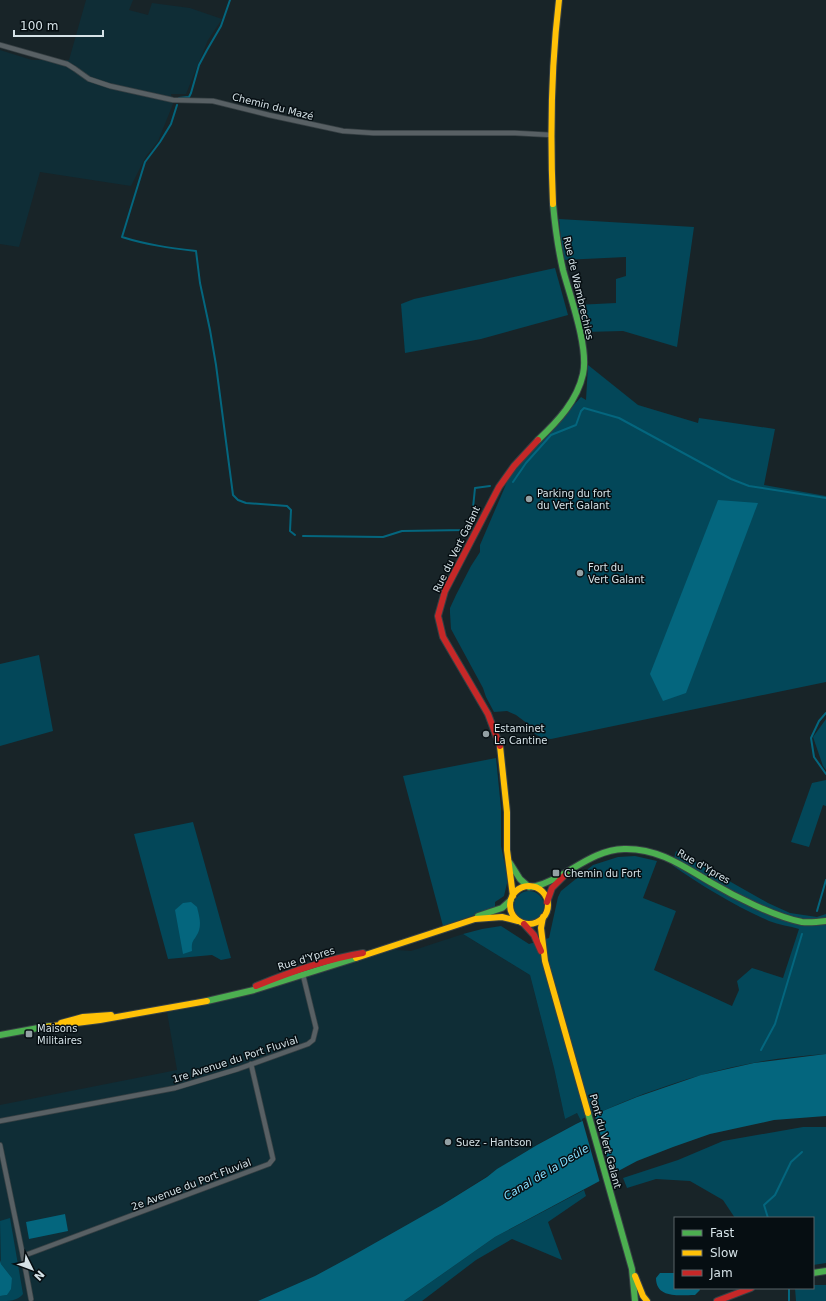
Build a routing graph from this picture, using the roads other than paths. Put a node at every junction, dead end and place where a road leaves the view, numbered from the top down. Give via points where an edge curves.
1 (559, 0) edge
2 (0, 45) edge
3 (552, 135) junction
4 (503, 479) joint
5 (508, 856) junction
6 (571, 870) junction
7 (531, 887) junction
8 (512, 898) junction
9 (547, 904) junction
10 (543, 917) junction
11 (518, 921) junction
12 (826, 921) edge
13 (524, 924) junction
14 (458, 925) junction
15 (380, 950) junction
16 (545, 961) junction
17 (302, 975) junction
18 (241, 992) junction
19 (0, 1035) edge
20 (251, 1064) junction
21 (0, 1121) edge
22 (0, 1145) edge
23 (23, 1256) junction
24 (632, 1269) junction
25 (826, 1272) edge
26 (814, 1273) edge
27 (748, 1289) edge
28 (31, 1299) dead end
29 (635, 1301) edge
30 (646, 1301) edge
31 (717, 1301) edge

1 - 3 main road, Rue de Wambrechies via 553,52
2 - 3 street, Chemin du Mazé via 67,64 101,84 174,100 213,101 342,131
3 - 4 main road, Rue de Wambrechies via 557,242 582,341 584,370 580,389 573,401
4 - 5 main road, Rue du Vert Galant via 445,591 438,619 446,643 488,714 500,743 507,812
5 - 7 main road via 518,876
5 - 8 main road, Rue du Vert Galant
6 - 7 main road, Rue d'Ypres via 544,884
6 - 9 main road, Rue d'Ypres via 552,888
6 - 12 main road, Rue d'Ypres via 588,858 608,851 647,850 671,858 729,892 778,915 804,922
7 - 8 main road via 521,889
7 - 9 main road via 542,892
8 - 11 main road via 511,913
8 - 14 main road, Rue d'Ypres via 502,908
9 - 10 main road
10 - 13 main road via 535,923
10 - 16 main road via 541,928
11 - 13 main road
11 - 14 main road, Rue d'Ypres via 505,917 489,917
13 - 16 main road via 534,935
14 - 15 main road, Rue d'Ypres
15 - 17 main road, Rue d'Ypres
15 - 18 main road, Rue d'Ypres via 349,955
16 - 24 main road, Pont du Vert Galant
17 - 18 main road, Rue d'Ypres
17 - 20 street, 1re Avenue du Port Fluvial via 316,1028 313,1040
18 - 19 main road, Rue d'Ypres via 204,1002 127,1014 83,1017
20 - 21 street, 1re Avenue du Port Fluvial via 175,1088
20 - 23 street, 2e Avenue du Port Fluvial via 273,1158 269,1164
22 - 23 street
23 - 28 street
24 - 29 main road, Pont du Vert Galant
24 - 30 main road
25 - 26 main road
27 - 31 main road

